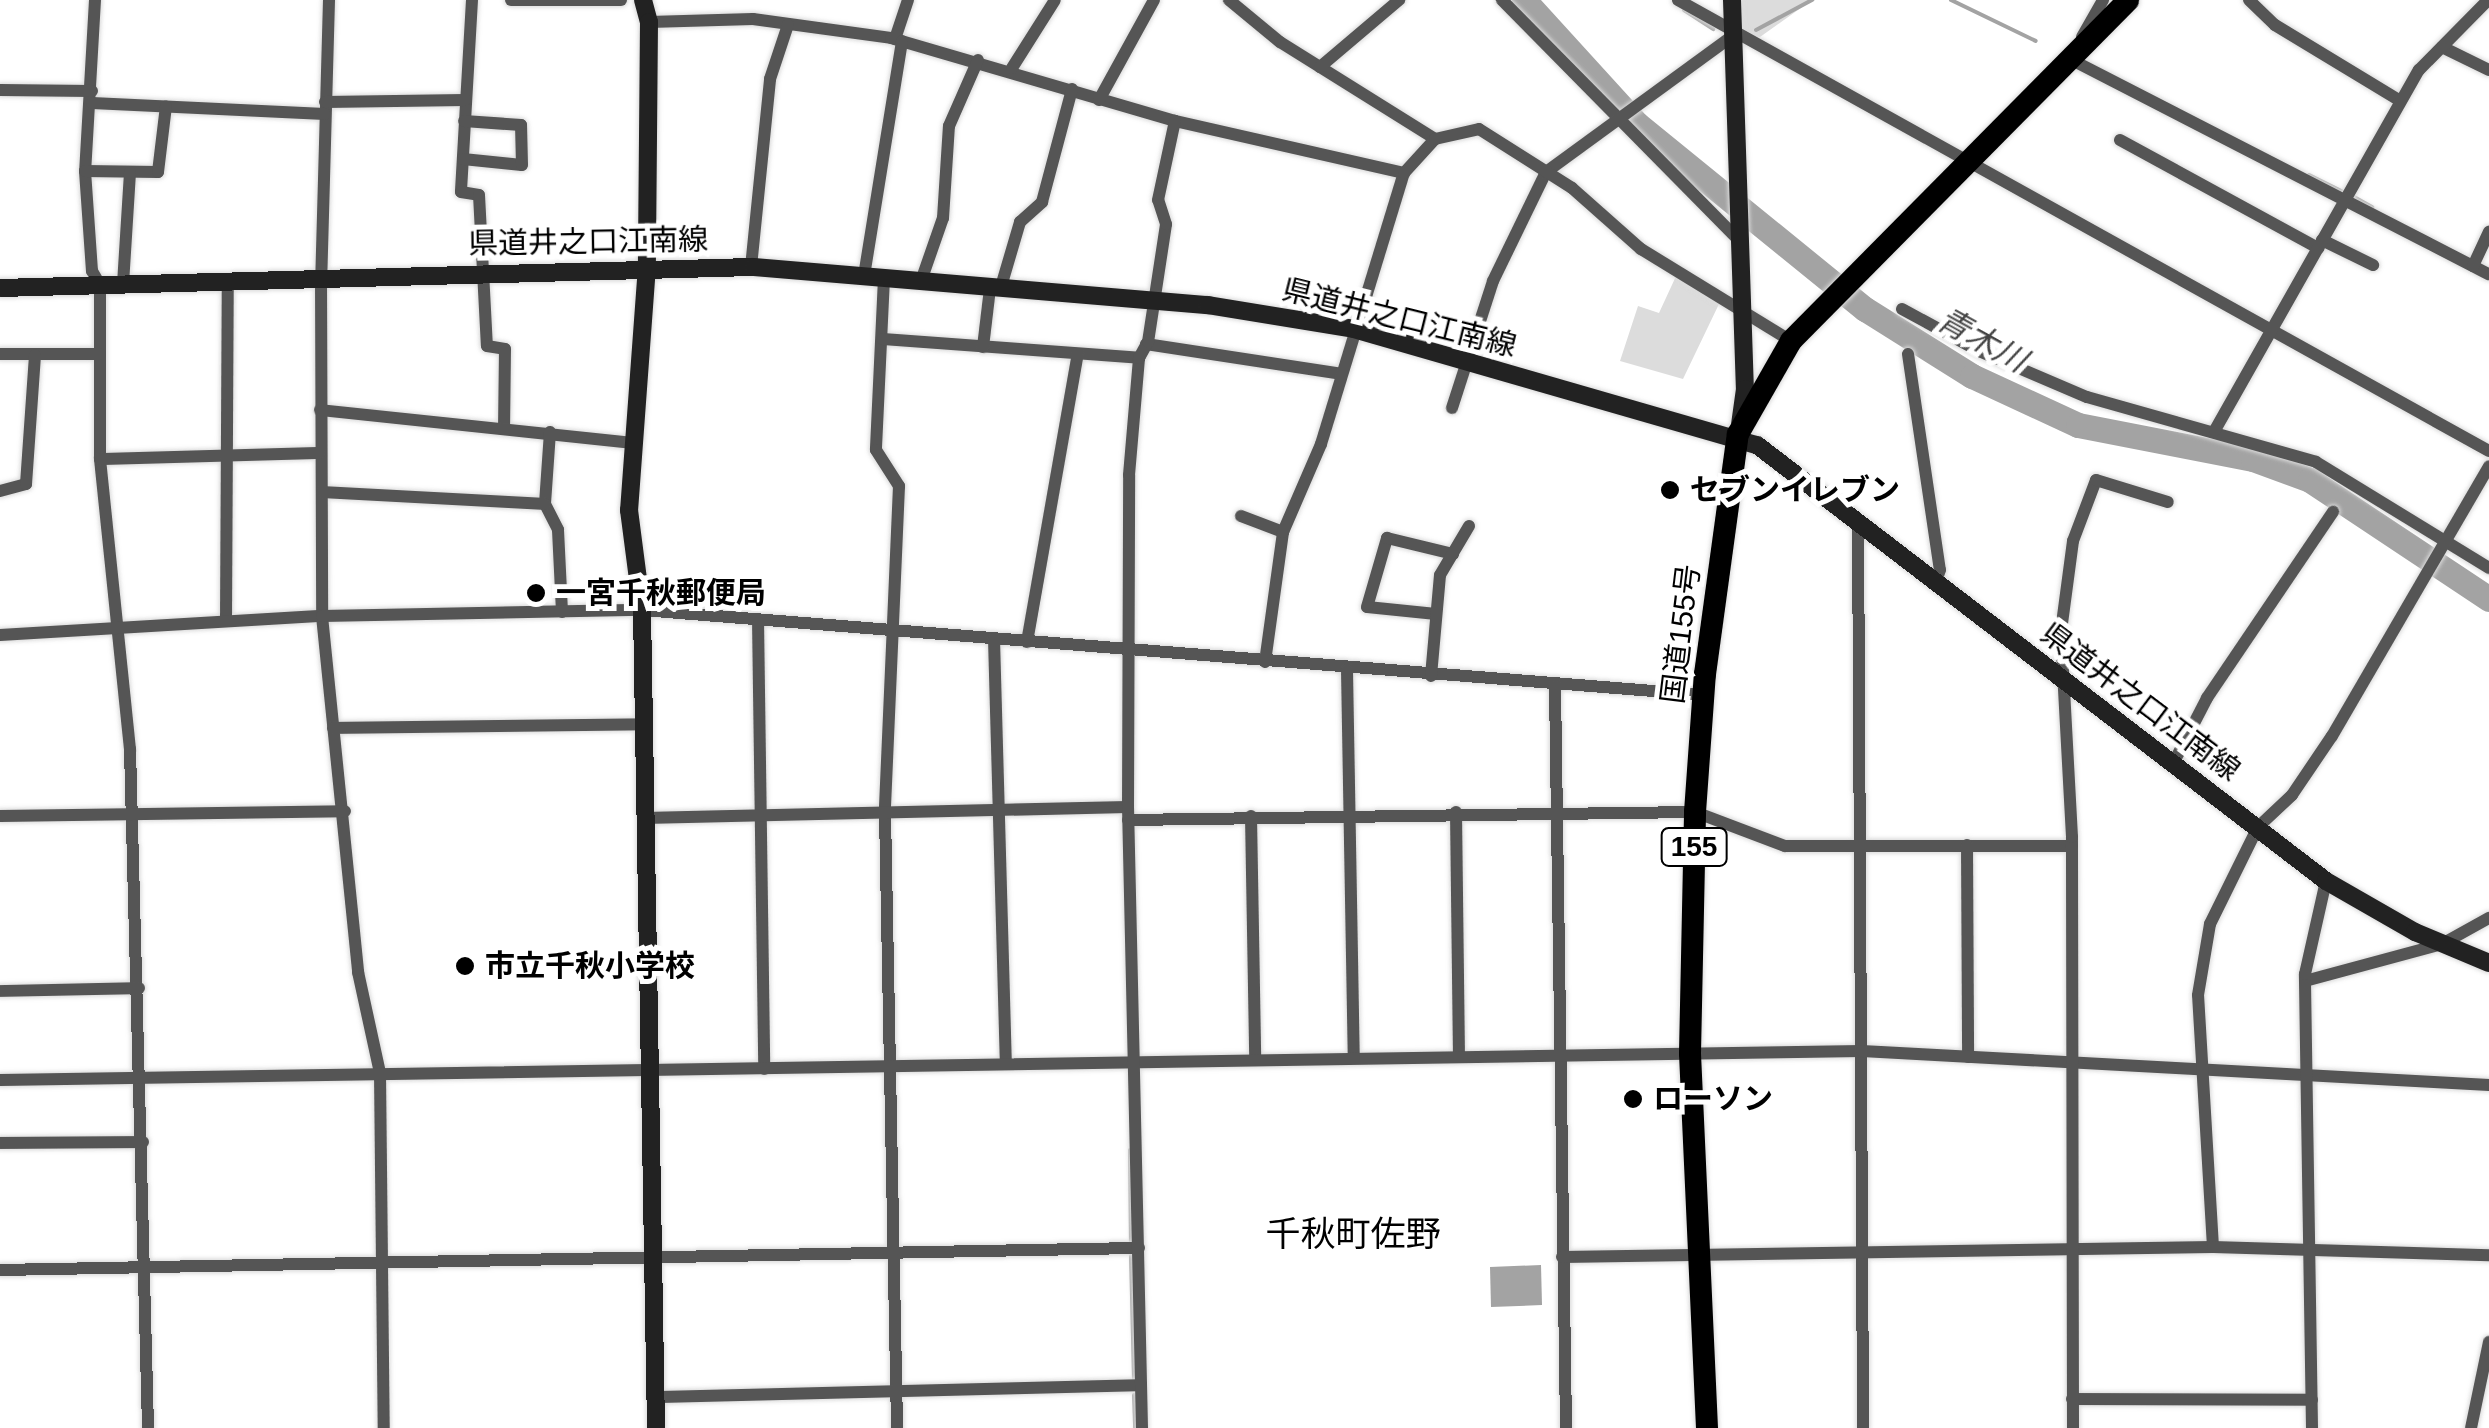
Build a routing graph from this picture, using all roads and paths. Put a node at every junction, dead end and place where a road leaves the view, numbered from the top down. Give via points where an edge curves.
1 (95, 0) edge
2 (329, 0) edge
3 (472, 0) edge
4 (511, 0) edge
5 (621, 0) edge
6 (643, 0) edge
7 (908, 0) edge
8 (1055, 0) edge
9 (1154, 0) edge
10 (1228, 0) edge
11 (1399, 0) edge
12 (1502, 0) edge
13 (1678, 0) edge
14 (1732, 0) edge
15 (2102, 0) edge
16 (2128, 0) edge
17 (2249, 0) edge
18 (2488, 0) edge
19 (650, 22) junction
20 (788, 25) junction
21 (1733, 30) junction
22 (898, 40) junction
23 (2442, 46) junction
24 (978, 60) junction
25 (2068, 62) junction
26 (1320, 67) junction
27 (1012, 68) junction
28 (2489, 70) edge
29 (1072, 89) junction
30 (0, 90) edge
31 (92, 97) junction
32 (465, 100) junction
33 (1099, 100) junction
34 (2400, 100) junction
35 (166, 106) junction
36 (325, 108) junction
37 (1175, 120) junction
38 (464, 121) junction
39 (1616, 122) junction
40 (1435, 139) junction
41 (2120, 140) dead end
42 (463, 160) junction
43 (1968, 165) junction
44 (84, 171) junction
45 (130, 172) junction
46 (1546, 172) junction
47 (1404, 173) junction
48 (2345, 199) junction
49 (2489, 231) edge
50 (1739, 236) junction
51 (2320, 244) junction
52 (2372, 265) dead end
53 (647, 266) junction
54 (2473, 266) junction
55 (751, 267) junction
56 (485, 272) junction
57 (2489, 274) edge
58 (864, 276) junction
59 (321, 278) junction
60 (884, 278) junction
61 (228, 280) junction
62 (920, 280) junction
63 (124, 284) junction
64 (100, 286) junction
65 (0, 288) edge
66 (995, 289) junction
67 (1154, 302) junction
68 (1902, 308) dead end
69 (1739, 310) junction
70 (1354, 329) junction
71 (2274, 329) junction
72 (883, 339) junction
73 (1792, 341) junction
74 (1146, 344) junction
75 (984, 347) junction
76 (0, 354) edge
77 (100, 354) junction
78 (1078, 354) junction
79 (1908, 354) dead end
80 (35, 355) junction
81 (1138, 358) junction
82 (1466, 362) junction
83 (1341, 374) junction
84 (1452, 408) dead end
85 (320, 410) junction
86 (504, 426) junction
87 (2215, 430) junction
88 (550, 432) junction
89 (1738, 434) junction
90 (634, 443) junction
91 (2489, 451) edge
92 (320, 453) junction
93 (224, 456) junction
94 (100, 459) junction
95 (2489, 466) edge
96 (1, 492) edge
97 (323, 492) junction
98 (2168, 502) dead end
99 (545, 504) junction
100 (2333, 512) dead end
101 (1241, 516) dead end
102 (1858, 522) junction
103 (1469, 526) dead end
104 (1283, 532) junction
105 (2447, 538) junction
106 (1453, 554) junction
107 (2489, 568) edge
108 (1936, 582) junction
109 (642, 610) junction
110 (562, 612) junction
111 (1436, 614) junction
112 (322, 616) junction
113 (758, 619) junction
114 (226, 621) junction
115 (118, 625) junction
116 (898, 630) junction
117 (0, 635) edge
118 (994, 639) junction
119 (1027, 642) junction
120 (1126, 650) junction
121 (1265, 662) junction
122 (1347, 670) junction
123 (2060, 675) junction
124 (1431, 676) junction
125 (1555, 686) junction
126 (1702, 695) junction
127 (642, 724) junction
128 (333, 728) junction
129 (2174, 762) junction
130 (345, 811) junction
131 (999, 811) junction
132 (1456, 812) junction
133 (1559, 812) junction
134 (1694, 812) junction
135 (885, 813) junction
136 (1128, 813) junction
137 (133, 814) junction
138 (1349, 814) junction
139 (0, 816) edge
140 (1251, 816) junction
141 (764, 817) junction
142 (644, 818) junction
143 (2258, 827) junction
144 (1966, 845) junction
145 (1860, 846) junction
146 (2072, 846) junction
147 (2326, 881) junction
148 (2489, 918) edge
149 (2442, 944) junction
150 (2487, 967) edge
151 (2305, 982) junction
152 (139, 988) junction
153 (0, 991) edge
154 (1862, 1051) junction
155 (1690, 1053) junction
156 (1460, 1054) junction
157 (1354, 1055) junction
158 (1558, 1055) junction
159 (1255, 1056) junction
160 (1968, 1057) junction
161 (1134, 1062) junction
162 (1006, 1063) junction
163 (2072, 1064) junction
164 (890, 1065) junction
165 (764, 1069) junction
166 (646, 1070) junction
167 (2204, 1072) junction
168 (380, 1073) junction
169 (141, 1077) junction
170 (2312, 1077) junction
171 (0, 1080) edge
172 (2489, 1085) edge
173 (143, 1142) junction
174 (0, 1143) edge
175 (1139, 1248) junction
176 (2213, 1248) junction
177 (2072, 1250) junction
178 (2312, 1250) junction
179 (1862, 1252) junction
180 (2489, 1255) edge
181 (894, 1256) junction
182 (1699, 1256) junction
183 (1562, 1257) junction
184 (650, 1258) junction
185 (382, 1265) junction
186 (142, 1268) junction
187 (0, 1270) edge
188 (2489, 1342) edge
189 (1141, 1385) junction
190 (896, 1392) junction
191 (656, 1397) junction
192 (2072, 1399) junction
193 (2312, 1400) junction
194 (148, 1428) edge
195 (384, 1428) edge
196 (656, 1428) edge
197 (897, 1428) edge
198 (1142, 1428) edge
199 (1566, 1428) edge
200 (1707, 1428) edge
201 (1863, 1428) edge
202 (2073, 1428) edge
203 (2312, 1428) edge
204 (2471, 1428) edge

1 - 31 street
2 - 36 street
3 - 32 street
4 - 5 street
6 - 19 main road
7 - 22 street
8 - 27 street
9 - 33 street
10 - 26 street
11 - 26 street
12 - 39 street
13 - 21 street
14 - 21 main road
15 - 25 street
16 - 25 highway, 国道155号 / 155
17 - 34 street via 2276,25
18 - 23 street
19 - 20 street via 752,19
19 - 53 main road
20 - 22 street
20 - 55 street via 770,79
21 - 39 street
21 - 43 street
21 - 50 main road
22 - 24 street
22 - 58 street
23 - 28 street
23 - 34 street
24 - 27 street
24 - 62 street via 949,126 943,218
25 - 43 highway, 国道155号 / 155
25 - 48 street
26 - 40 street
27 - 29 street
29 - 33 street
29 - 66 street via 1042,202 1020,222
30 - 31 street
31 - 35 street
31 - 44 street
32 - 36 street
32 - 38 street
33 - 37 street
34 - 48 street
35 - 36 street
35 - 45 street via 162,166 158,172
36 - 59 street
37 - 47 street
37 - 67 street via 1158,200 1166,224
38 - 42 street
38 - 42 street via 521,125 522,165
39 - 46 street
39 - 50 street
40 - 46 street via 1478,130
40 - 47 street
41 - 51 street
42 - 56 street via 462,192 478,196
43 - 71 street
43 - 73 highway, 国道155号 / 155
44 - 45 street
44 - 64 street via 92,271
45 - 63 street
46 - 69 street via 1641,249
46 - 82 street via 1492,281
47 - 70 street
48 - 51 street
48 - 54 street
49 - 54 street
50 - 69 main road
51 - 52 street
51 - 71 street
53 - 55 main road, 県道井之口江南線
53 - 56 main road, 県道井之口江南線
53 - 90 main road
54 - 57 street
55 - 58 main road, 県道井之口江南線
56 - 59 main road, 県道井之口江南線
56 - 86 street via 487,346 505,349
58 - 60 main road, 県道井之口江南線
59 - 61 main road, 県道井之口江南線
59 - 85 street
60 - 62 main road, 県道井之口江南線
60 - 72 street
61 - 63 main road, 県道井之口江南線
61 - 93 street
62 - 66 main road, 県道井之口江南線
63 - 64 main road, 県道井之口江南線
64 - 65 main road, 県道井之口江南線
64 - 77 street
66 - 67 main road, 県道井之口江南線
66 - 75 street
67 - 70 main road, 県道井之口江南線
67 - 74 street
68 - 87 street via 1979,351 2087,397
69 - 73 street
69 - 89 main road via 1745,389
70 - 82 main road, 県道井之口江南線
70 - 83 street
71 - 87 street
71 - 91 street
72 - 75 street
72 - 116 street via 876,450 899,486
73 - 89 highway, 国道155号 / 155 via 1756,392
74 - 81 street
74 - 83 street
75 - 78 street
76 - 80 street
77 - 80 street
77 - 94 street
78 - 81 street
78 - 119 street
79 - 108 street via 1940,570
80 - 96 street via 26,484
81 - 120 street
82 - 84 street
82 - 89 main road, 県道井之口江南線
83 - 104 street via 1322,444
85 - 86 street
85 - 92 street
86 - 88 street
87 - 105 street via 2316,462
88 - 90 street
88 - 99 street
89 - 102 main road, 県道井之口江南線
89 - 126 highway, 国道155号 / 155
90 - 109 main road via 629,510
92 - 93 street
92 - 97 street
93 - 94 street
93 - 114 street
94 - 115 street
95 - 105 street
97 - 99 street
97 - 112 street
98 - 123 street via 2096,480 2073,542
99 - 110 street via 558,530
100 - 129 street via 2207,698
101 - 104 street
102 - 108 main road, 県道井之口江南線
102 - 145 street
103 - 106 street
104 - 121 street
105 - 107 street
105 - 143 street via 2332,736 2292,795
106 - 111 street via 1440,575
106 - 111 street via 1387,538 1367,608
108 - 123 main road, 県道井之口江南線
109 - 110 street
109 - 113 street
109 - 127 main road
110 - 112 street
111 - 124 street
112 - 114 street
112 - 128 street
113 - 116 street
113 - 141 street
114 - 115 street
115 - 117 street
115 - 137 street
116 - 118 street
116 - 135 street
118 - 119 street
118 - 131 street
119 - 120 street
120 - 121 street
120 - 136 street
121 - 122 street
122 - 124 street
122 - 138 street
123 - 129 main road, 県道井之口江南線
123 - 146 street
124 - 125 street
125 - 126 street
125 - 133 street
126 - 134 highway, 国道155号 / 155
127 - 128 street
127 - 142 main road
128 - 130 street
129 - 143 main road, 県道井之口江南線
130 - 137 street
130 - 168 street via 358,972
131 - 135 street
131 - 136 street
131 - 162 street
132 - 133 street
132 - 138 street
132 - 156 street
133 - 134 street
133 - 158 street
134 - 145 street via 1785,846
134 - 155 highway, 国道155号 / 155
135 - 141 street
135 - 164 street
136 - 140 street
136 - 161 street
137 - 139 street
137 - 152 street
138 - 140 street
138 - 157 street
140 - 159 street
141 - 142 street
141 - 165 street
142 - 166 main road
143 - 147 main road, 県道井之口江南線
143 - 167 street via 2210,924 2198,995
144 - 145 street
144 - 146 street
144 - 160 street
145 - 154 street
146 - 163 street
147 - 149 main road, 県道井之口江南線
147 - 151 street
148 - 149 street
149 - 150 main road, 県道井之口江南線
149 - 151 street
151 - 170 street
152 - 153 street
152 - 169 street
154 - 155 street
154 - 160 street
154 - 179 street
155 - 158 street
155 - 182 highway, 国道155号 / 155
156 - 157 street
156 - 158 street
157 - 159 street
158 - 183 street
159 - 161 street
160 - 163 street
161 - 162 street
161 - 175 street
162 - 164 street
163 - 167 street
163 - 177 street
164 - 165 street
164 - 181 street
165 - 166 street
166 - 168 street
166 - 184 main road
167 - 170 street
167 - 176 street
168 - 169 street
168 - 185 street
169 - 171 street
169 - 173 street
170 - 172 street
170 - 178 street
173 - 174 street
173 - 186 street
175 - 181 street
175 - 189 street
176 - 177 street
176 - 178 street
177 - 179 street
177 - 192 street
178 - 180 street
178 - 193 street
179 - 182 street
179 - 201 street
181 - 184 street
181 - 190 street
182 - 183 street
182 - 200 highway, 国道155号 / 155
183 - 199 street
184 - 185 street
184 - 191 main road
185 - 186 street
185 - 195 street
186 - 187 street
186 - 194 street
188 - 204 street
189 - 190 street
189 - 198 street
190 - 191 street
190 - 197 street
191 - 196 main road
192 - 193 street
192 - 202 street
193 - 203 street

